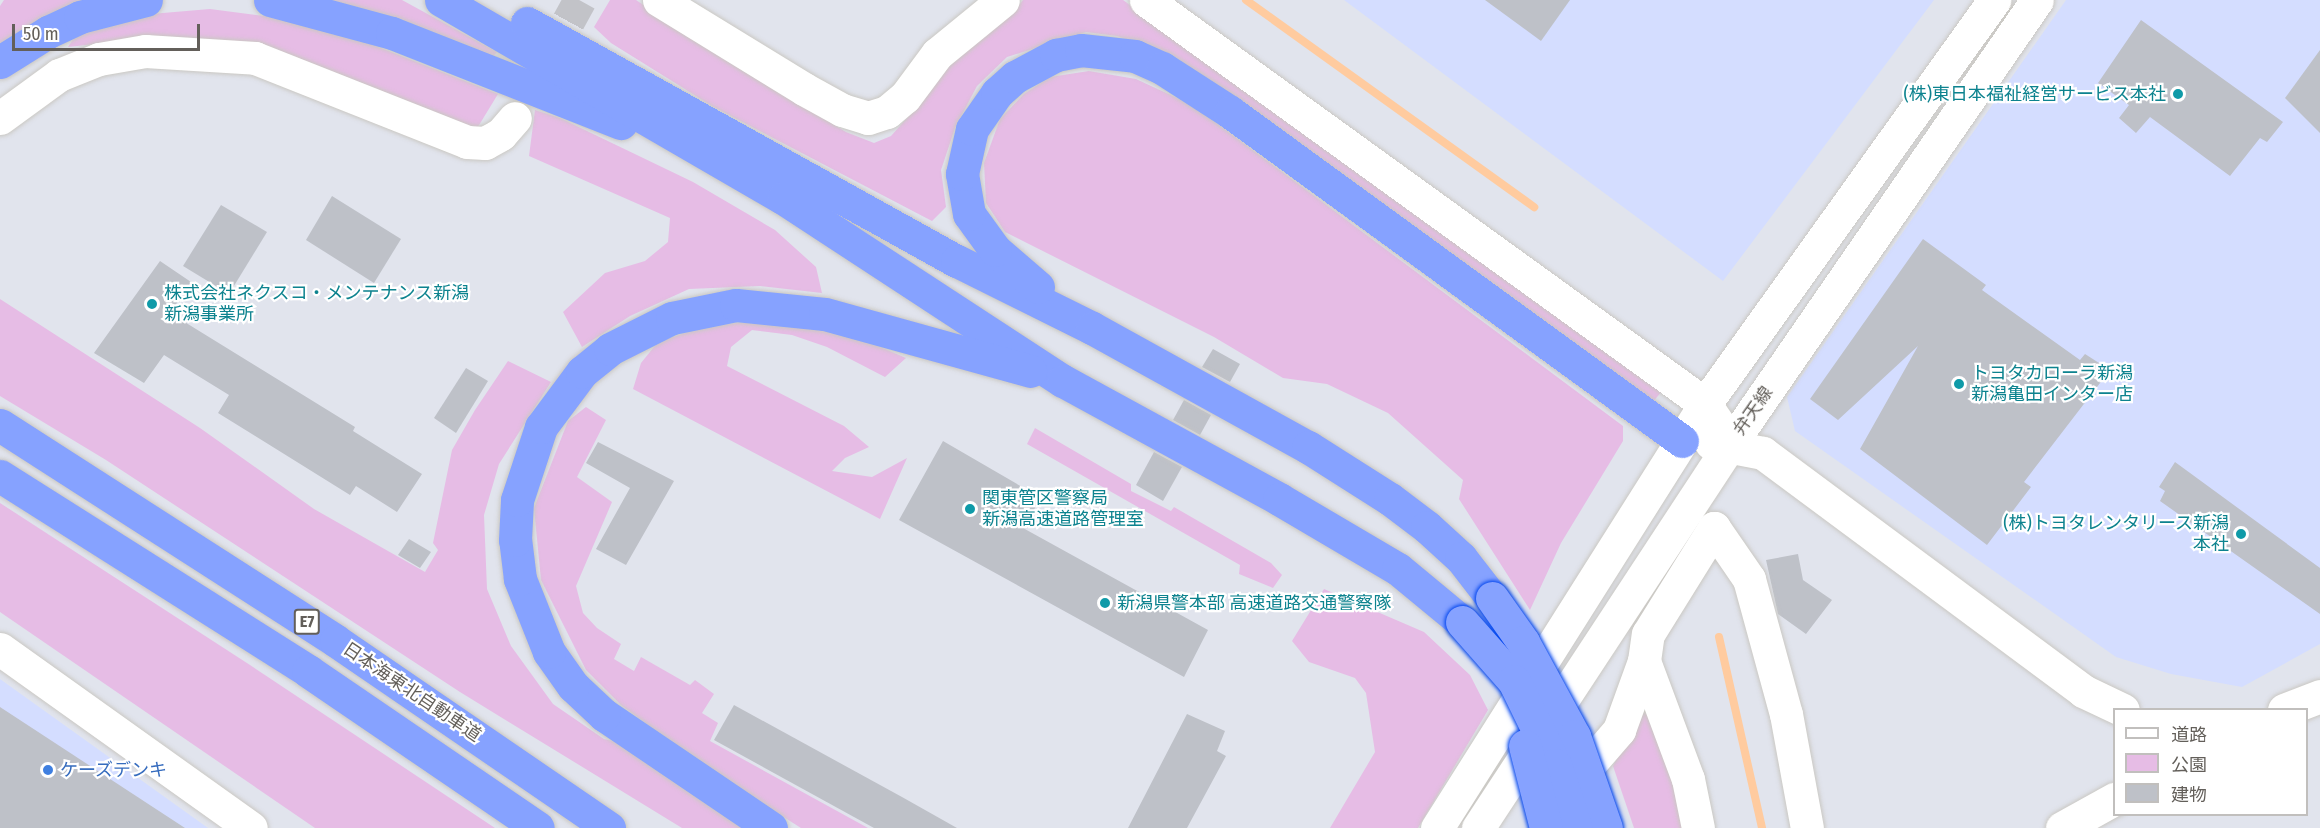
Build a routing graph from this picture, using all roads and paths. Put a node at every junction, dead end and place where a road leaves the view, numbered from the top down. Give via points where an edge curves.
1 (146, 0) edge
2 (270, 0) edge
3 (441, 0) edge
4 (485, 0) edge
5 (528, 0) edge
6 (659, 0) edge
7 (1004, 0) edge
8 (1146, 0) edge
9 (1995, 0) edge
10 (2037, 0) edge
11 (0, 62) edge
12 (671, 102) junction
13 (0, 118) edge
14 (515, 118) dead end
15 (729, 166) junction
16 (1092, 328) junction
17 (1063, 381) junction
18 (1705, 404) junction
19 (0, 425) edge
20 (1682, 441) junction
21 (1731, 443) junction
22 (0, 476) edge
23 (1462, 622) junction
24 (0, 649) edge
25 (1644, 661) junction
26 (2320, 696) edge
27 (2119, 708) edge
28 (2289, 708) edge
29 (533, 773) junction
30 (2113, 800) edge
31 (251, 828) edge
32 (538, 828) edge
33 (609, 828) edge
34 (620, 828) edge
35 (771, 828) edge
36 (1437, 828) edge
37 (1478, 828) edge
38 (1535, 828) edge
39 (1546, 828) edge
40 (1575, 828) edge
41 (1606, 828) edge
42 (1698, 828) edge
43 (1808, 828) edge
44 (2062, 828) edge

1 - 11 highway via 80,18 48,32
2 - 15 highway via 392,33
3 - 15 highway
4 - 12 highway
5 - 12 highway via 591,49
6 - 7 street via 804,89 842,110 868,118 887,112 905,97 937,54
8 - 18 street
9 - 18 street
10 - 21 street, 弁天線
12 - 16 highway via 957,261
13 - 14 street via 59,75 99,58 145,51 255,58 467,142 485,142 501,134
15 - 17 highway via 842,235
16 - 20 highway via 994,250 969,214 962,174 972,129 997,93 1056,55 1081,51 1135,56 1198,90
16 - 41 highway, bridge via 1308,447 1390,499 1461,558 1528,651 1574,736
17 - 23 highway via 1398,568
17 - 35 highway via 825,314 736,305 672,318 610,349 582,372 554,408 527,462 517,500 515,540 520,579 549,652 573,686 604,715
18 - 20 street
18 - 21 street
19 - 29 highway, 日本海東北自動車道 / E7 via 136,510
20 - 21 street
20 - 36 street
21 - 27 street via 1763,453 2083,691
21 - 37 street, 弁天線
22 - 32 highway, E7 via 308,671
23 - 39 highway, bridge via 1489,664 1524,740
23 - 40 highway, bridge via 1514,681 1555,765
24 - 31 street
25 - 38 street via 1619,730
25 - 42 street via 1688,779
25 - 43 street via 1648,634 1714,528 1749,579 1786,714
26 - 28 street
29 - 33 highway, 日本海東北自動車道 / E7
29 - 34 highway
30 - 44 street

